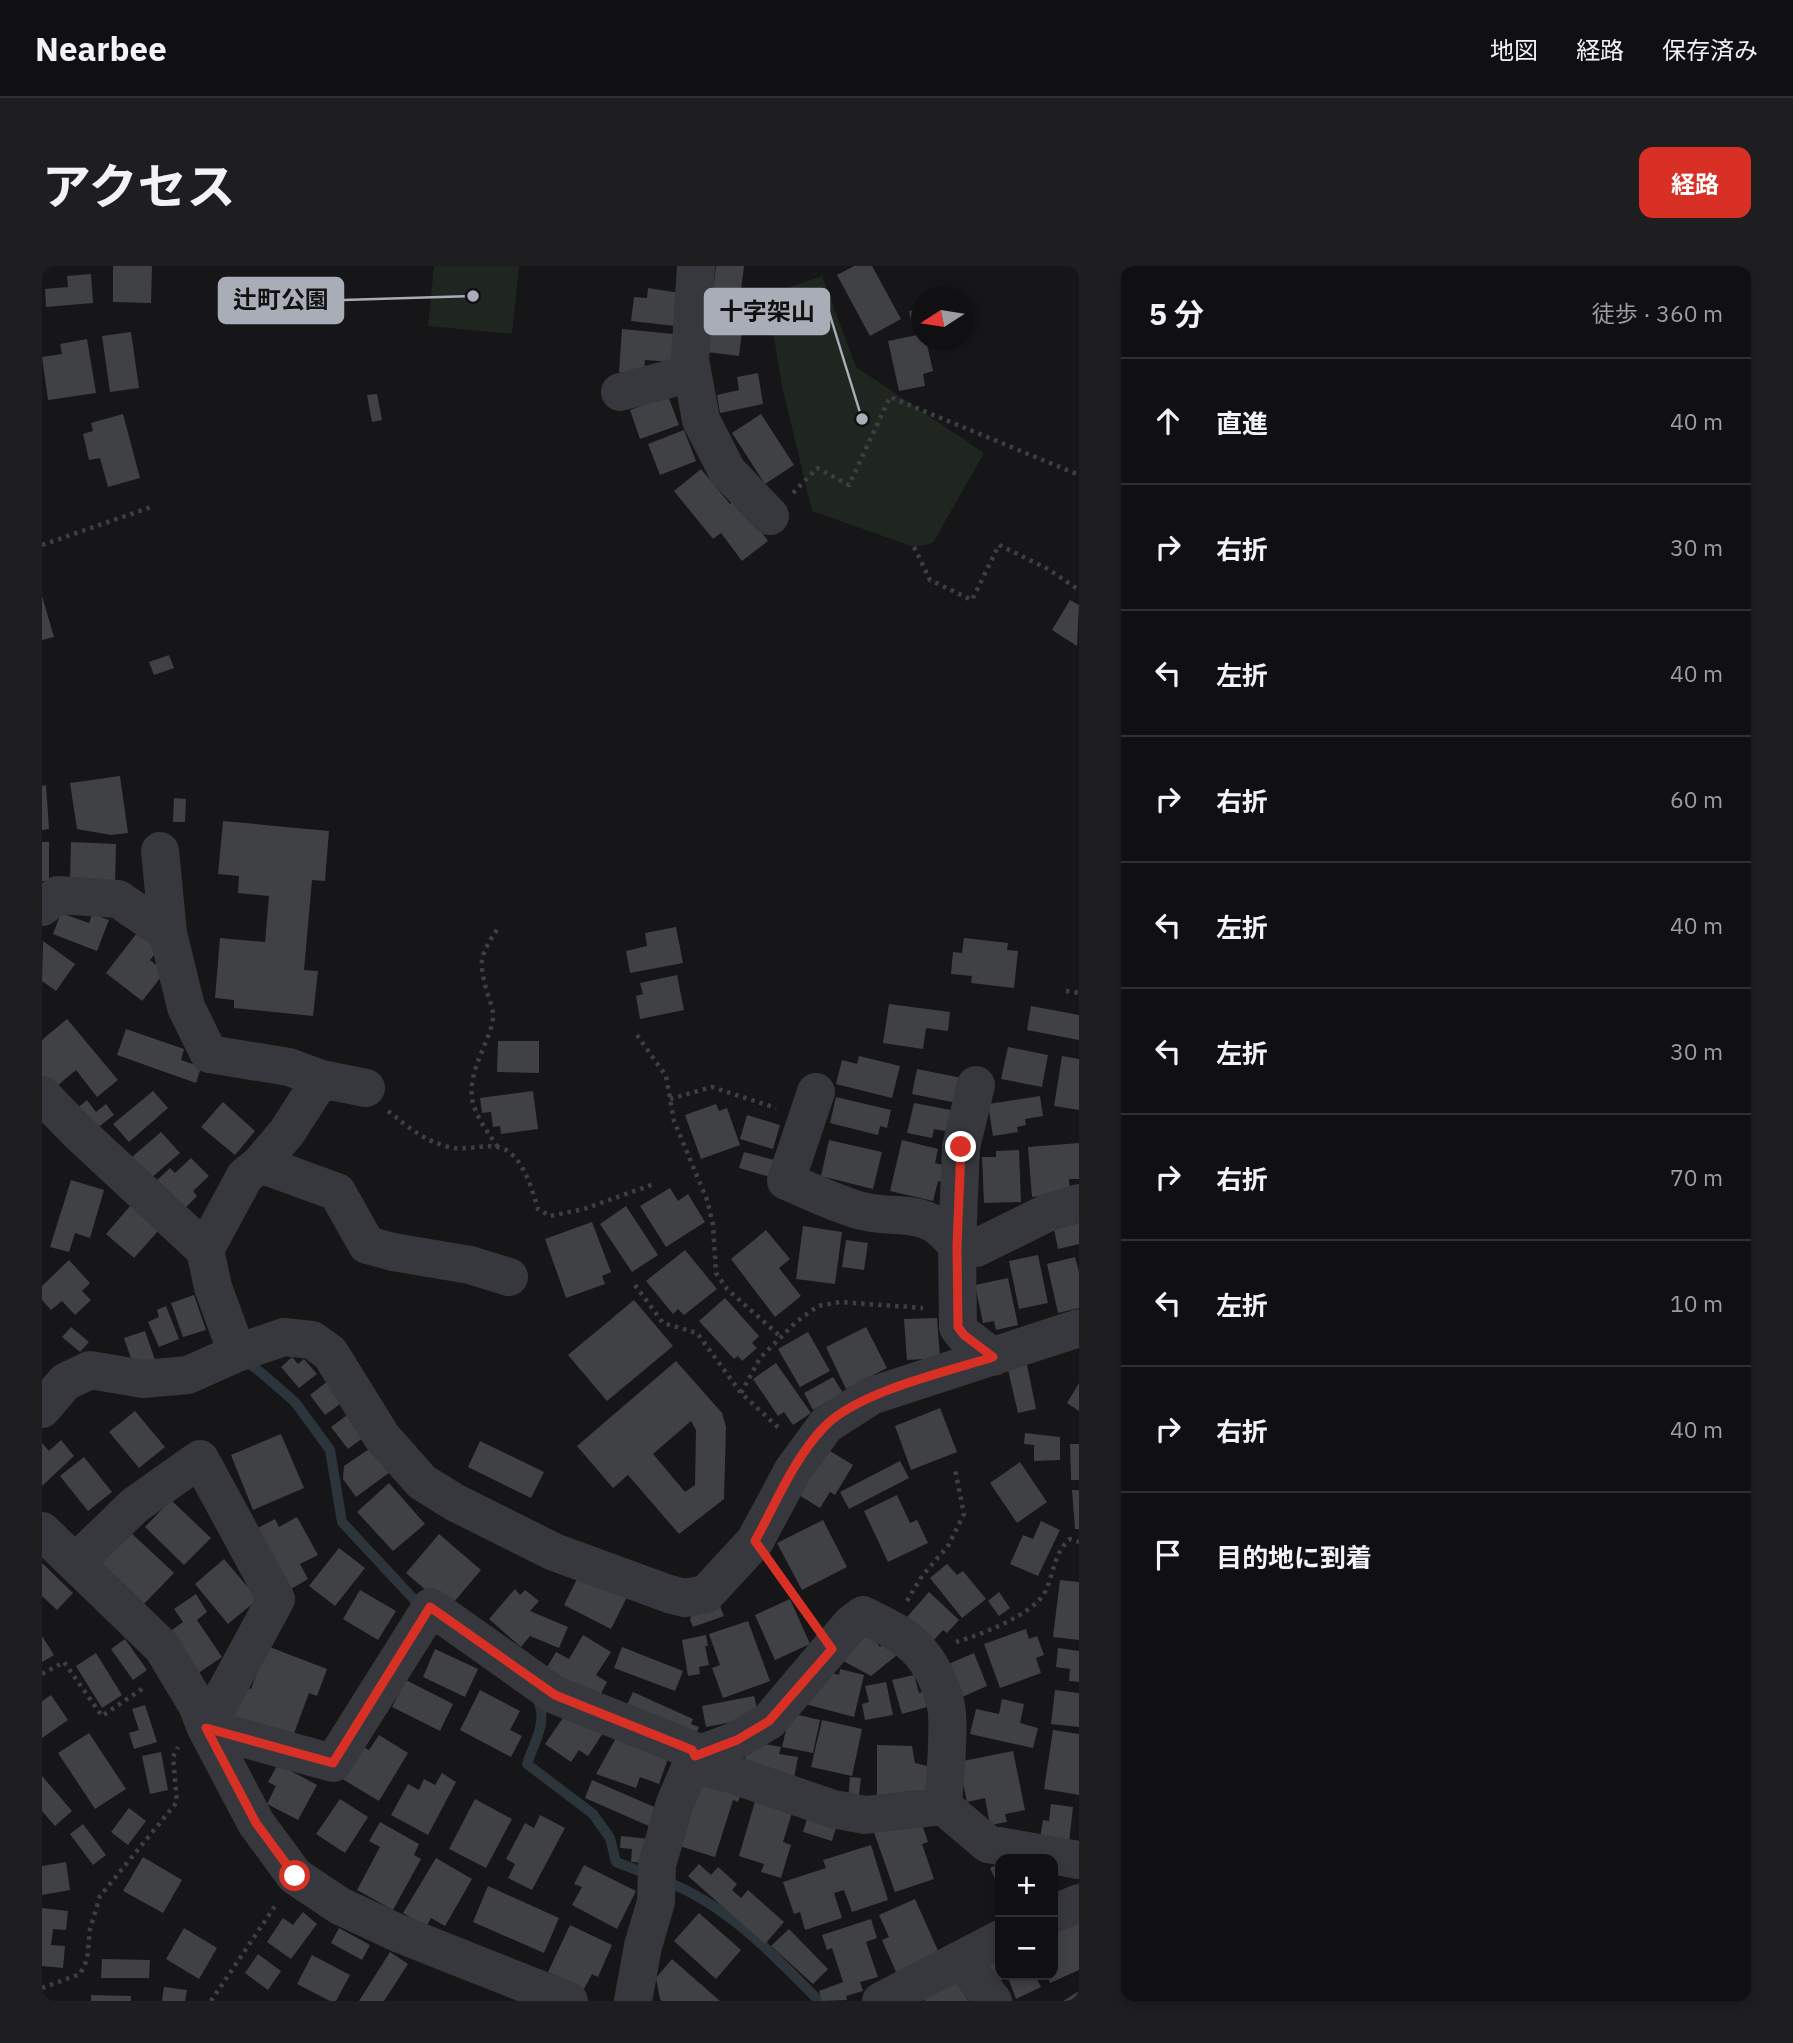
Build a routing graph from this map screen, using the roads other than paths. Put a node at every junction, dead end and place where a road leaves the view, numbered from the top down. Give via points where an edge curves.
1 (695, 266) edge
2 (692, 373) junction
3 (620, 392) dead end
4 (770, 516) road end
5 (160, 851) dead end
6 (42, 907) edge
7 (168, 933) junction
8 (321, 1079) junction
9 (976, 1085) dead end
10 (366, 1088) road end
11 (42, 1095) edge
12 (811, 1105) road end
13 (260, 1164) junction
14 (1079, 1203) edge
15 (957, 1246) junction
16 (205, 1250) junction
17 (509, 1277) dead end
18 (1079, 1328) edge
19 (237, 1353) junction
20 (993, 1357) junction
21 (42, 1409) edge
22 (42, 1531) edge
23 (75, 1563) junction
24 (202, 1716) junction
25 (695, 1756) junction
26 (943, 1805) junction
27 (1079, 1860) edge
28 (1079, 1903) edge
29 (1058, 1912) edge
30 (995, 1942) edge
31 (961, 1960) junction
32 (569, 2001) edge
33 (633, 2001) edge
34 (881, 2001) edge
35 (993, 2001) edge

1 - 2 street
2 - 3 street
2 - 4 street via 701,420 727,471
5 - 7 street
6 - 7 street via 58,895 118,899
7 - 8 street via 186,1007 209,1054 289,1066
8 - 10 street
8 - 13 street
9 - 15 street via 961,1147
11 - 16 street
12 - 15 street via 786,1181 860,1211 921,1216 948,1233
13 - 16 street via 245,1176
13 - 17 street via 337,1192 367,1245
14 - 15 street via 1049,1212 976,1248
15 - 20 street via 958,1327
16 - 19 street
18 - 20 street
19 - 20 street via 284,1337 312,1339 330,1353 382,1437 422,1482 554,1552 685,1598 706,1594 755,1541 806,1450 826,1425 871,1396
19 - 21 street via 188,1375 143,1380 90,1370 65,1382
22 - 23 street
23 - 24 street via 162,1647
23 - 24 street via 135,1504 200,1459 276,1599
24 - 25 street via 333,1763 430,1607 555,1695 692,1750
24 - 32 street via 256,1823 295,1876 352,1912
25 - 26 street via 695,1765 865,1815
25 - 26 street via 769,1721 863,1615 913,1644 938,1683 947,1711
25 - 33 street via 675,1803
26 - 27 street via 988,1844
28 - 29 street
30 - 31 street
31 - 34 street
31 - 35 street

